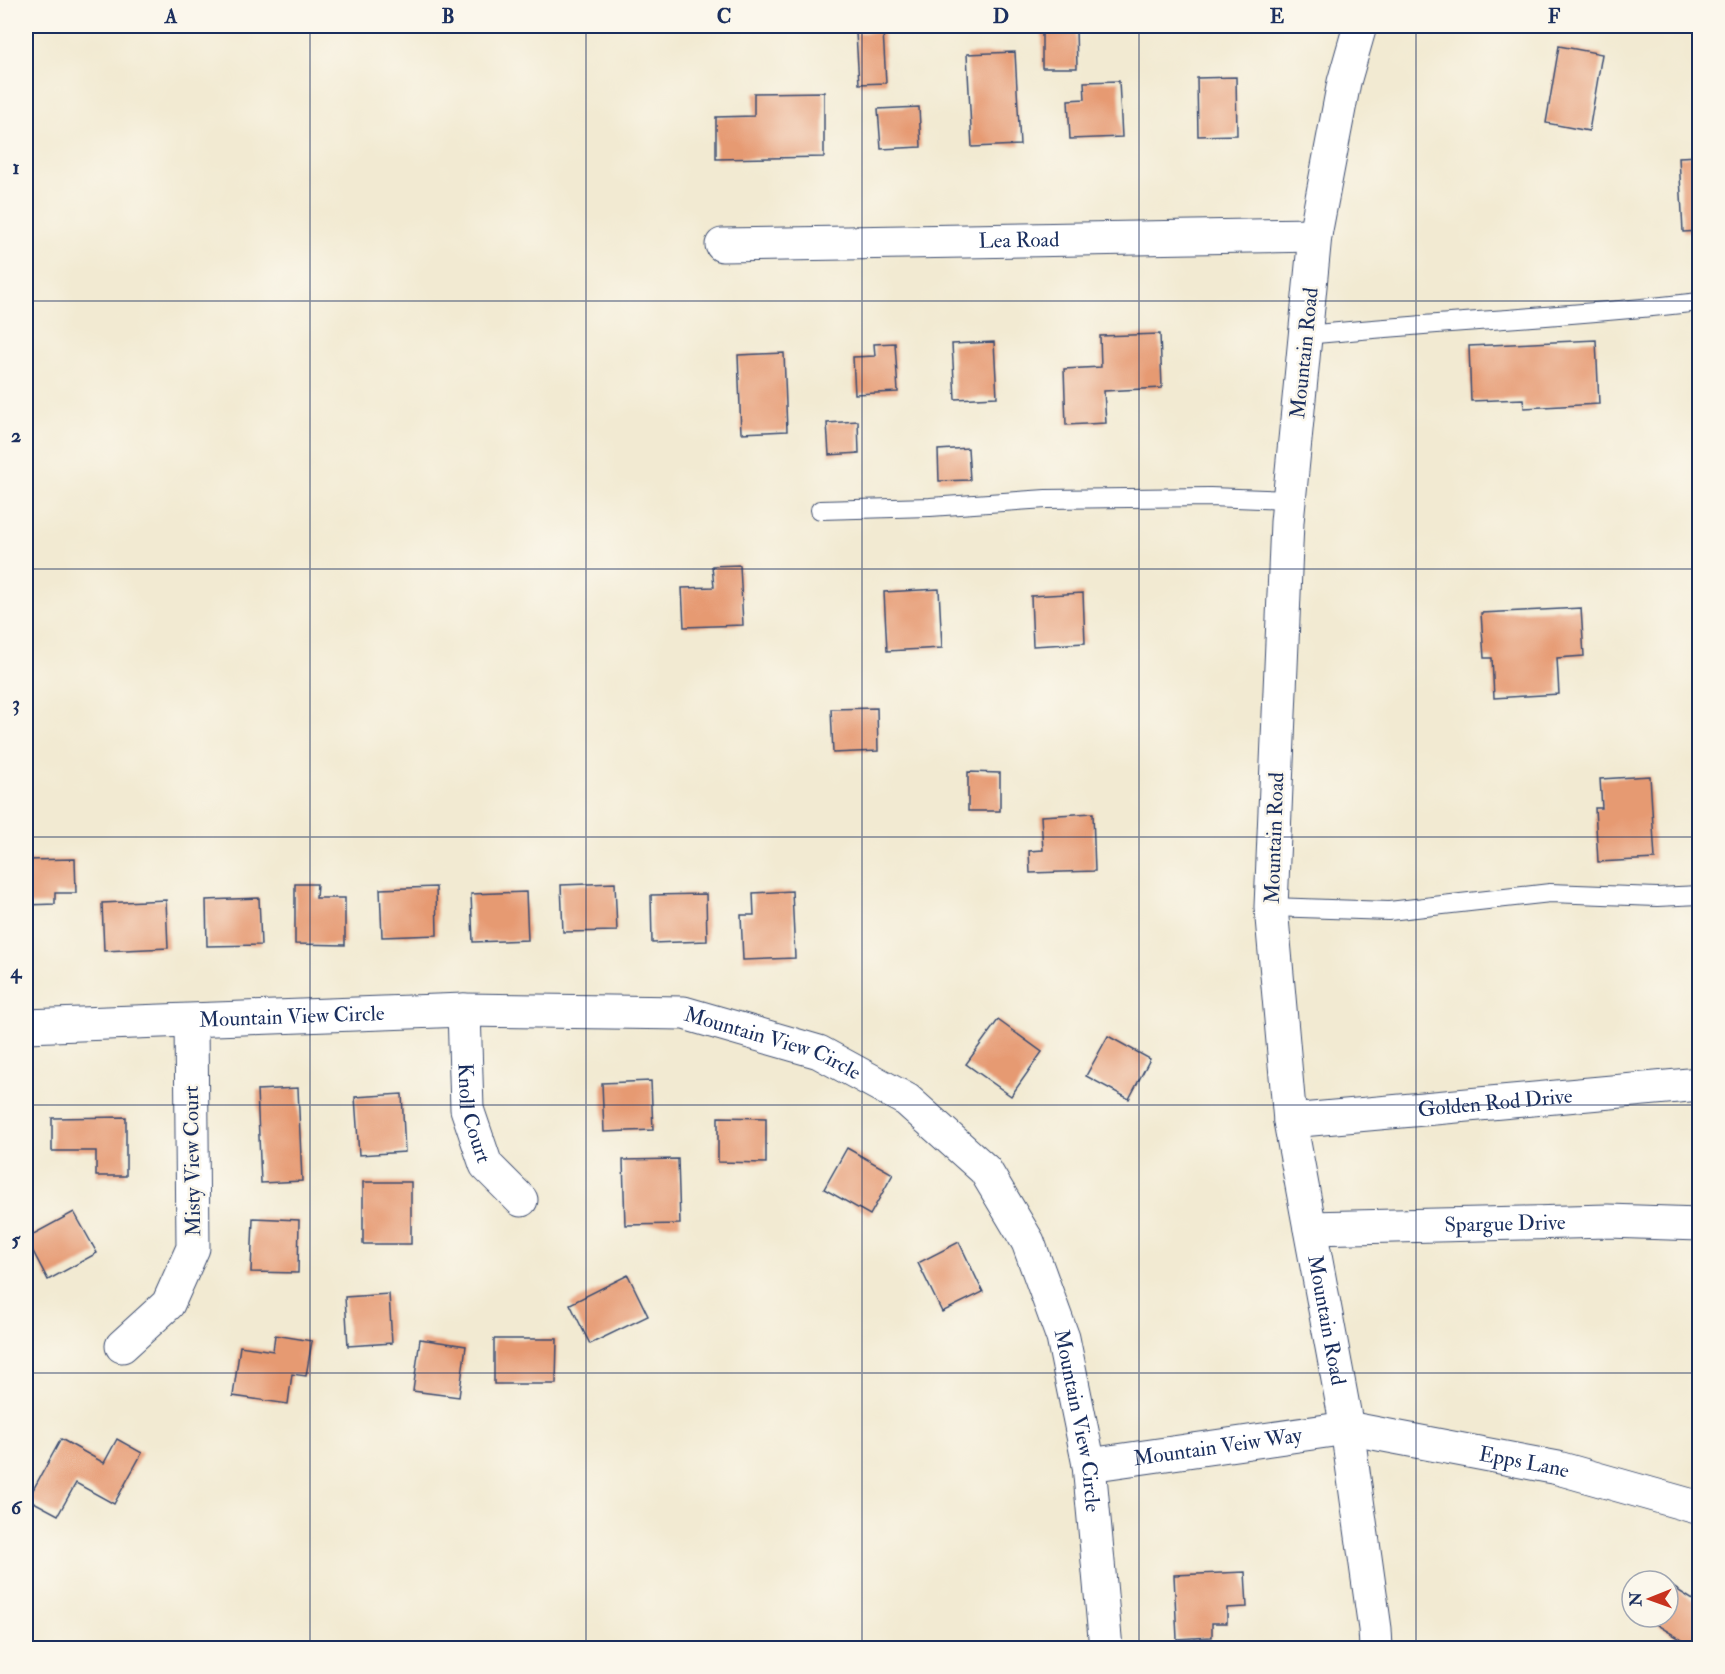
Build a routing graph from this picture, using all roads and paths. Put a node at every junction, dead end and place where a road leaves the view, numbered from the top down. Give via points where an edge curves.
1 (1360, 26) edge
2 (1315, 236) junction
3 (722, 245) dead end
4 (1700, 302) edge
5 (1306, 335) junction
6 (1289, 500) junction
7 (820, 510) dead end
8 (1700, 895) edge
9 (1271, 907) junction
10 (464, 1010) junction
11 (191, 1021) junction
12 (26, 1026) edge
13 (1700, 1083) edge
14 (1290, 1121) junction
15 (520, 1200) dead end
16 (1700, 1224) edge
17 (1310, 1228) junction
18 (122, 1346) dead end
19 (1347, 1428) junction
20 (1089, 1465) junction
21 (1700, 1508) edge
22 (1106, 1648) edge
23 (1376, 1648) edge

1 - 2 street, Mountain Road via 1344,82
2 - 3 street, Lea Road
2 - 5 street, Mountain Road
4 - 5 lane
5 - 6 street, Mountain Road
6 - 7 lane via 1046,499
6 - 9 street, Mountain Road
8 - 9 lane via 1550,893 1389,911
9 - 14 street, Mountain Road
10 - 11 street, Mountain View Circle
10 - 15 street, Knoll Court via 467,1109 486,1165
10 - 20 street, Mountain View Circle via 684,1013 819,1052 907,1100 985,1170 1028,1242 1063,1338
11 - 12 street, Mountain View Circle
11 - 18 street, Misty View Court via 194,1248 168,1304
13 - 14 street, Golden Rod Drive
14 - 17 street, Mountain Road
16 - 17 street, Spargue Drive via 1608,1221
17 - 19 street, Mountain Road
19 - 20 street, Mountain Veiw Way
19 - 21 street, Epps Lane via 1558,1468
19 - 23 street, Mountain Road
20 - 22 street, Mountain View Circle

